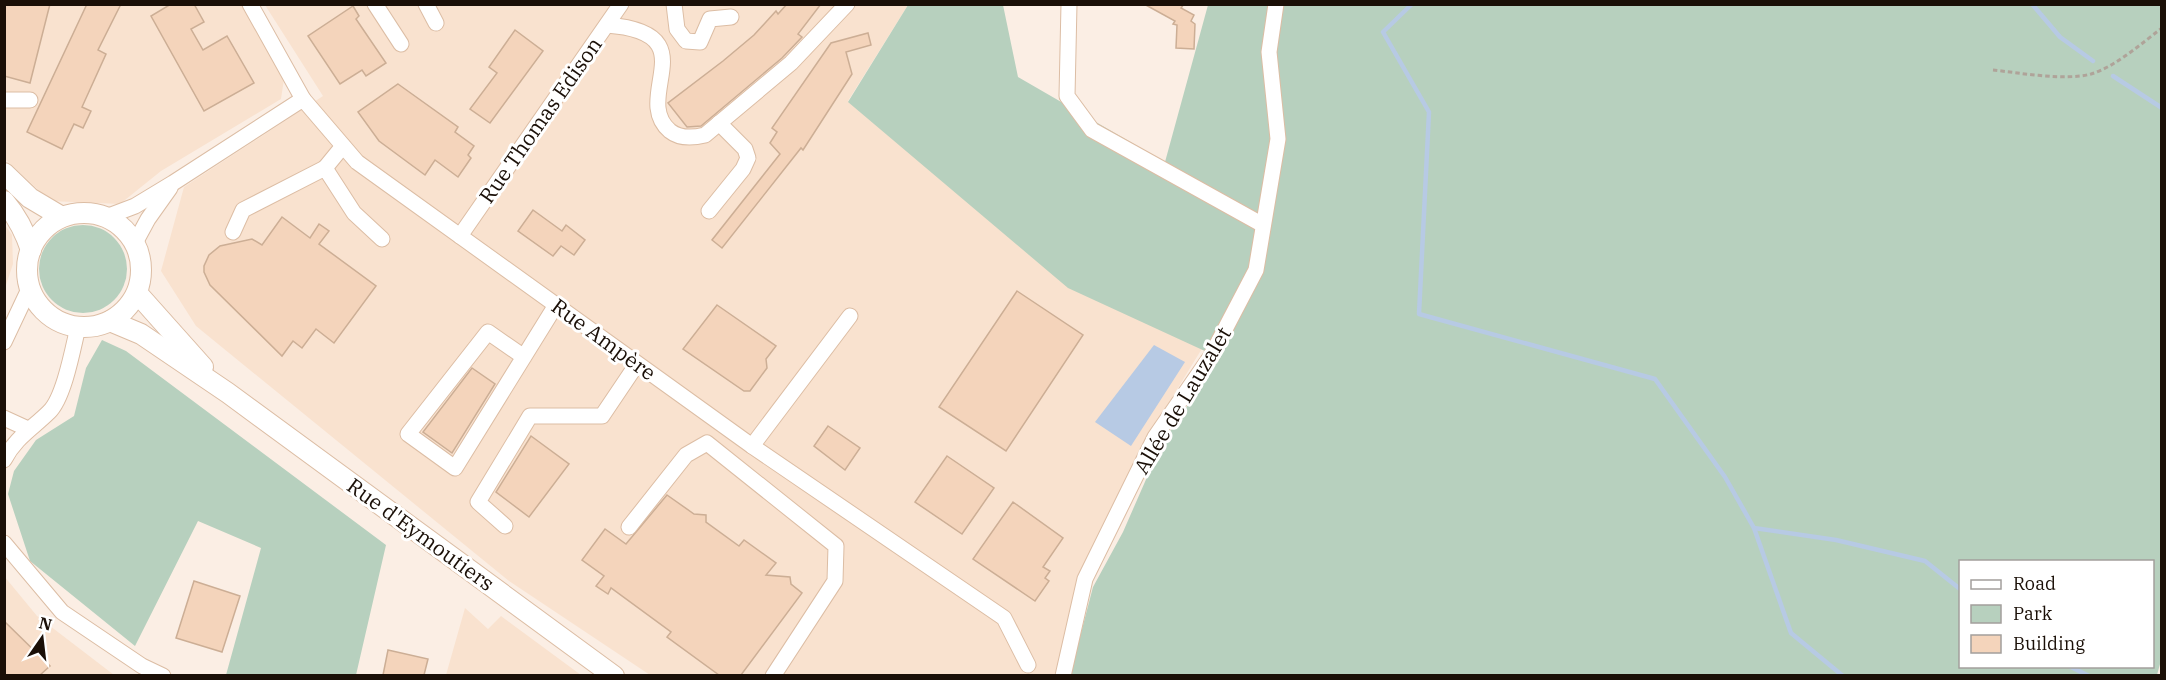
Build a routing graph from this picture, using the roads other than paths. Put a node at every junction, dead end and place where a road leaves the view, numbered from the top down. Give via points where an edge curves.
1 (250, 4) edge
2 (375, 4) edge
3 (426, 4) edge
4 (621, 4) edge
5 (846, 4) edge
6 (1069, 4) edge
7 (1276, 4) edge
8 (675, 5) edge
9 (731, 17) dead end
10 (436, 23) dead end
11 (607, 25) junction
12 (401, 44) dead end
13 (30, 99) dead end
14 (303, 99) junction
15 (4, 100) edge
16 (719, 123) junction
17 (343, 146) junction
18 (325, 168) junction
19 (4, 173) edge
20 (173, 183) junction
21 (4, 201) edge
22 (709, 211) dead end
23 (62, 217) junction
24 (106, 217) junction
25 (1263, 225) junction
26 (233, 232) dead end
27 (460, 236) junction
28 (382, 239) dead end
29 (135, 243) junction
30 (31, 250) junction
31 (30, 287) junction
32 (137, 293) junction
33 (556, 305) junction
34 (850, 316) dead end
35 (110, 321) junction
36 (78, 327) junction
37 (4, 342) edge
38 (524, 357) junction
39 (638, 364) junction
40 (228, 393) junction
41 (703, 411) junction
42 (4, 418) edge
43 (28, 429) junction
44 (707, 443) junction
45 (752, 446) junction
46 (4, 460) edge
47 (505, 526) dead end
48 (629, 527) dead end
49 (4, 543) edge
50 (1029, 665) dead end
51 (163, 675) edge
52 (614, 675) edge
53 (773, 675) edge
54 (1063, 675) edge

1 - 14 street, Rue Ampère
2 - 12 street
3 - 10 street
4 - 11 street, Rue Thomas Edison
5 - 16 street via 791,63
6 - 25 street via 1067,96 1092,130
7 - 25 street, Allée de Lauzalet via 1269,52 1278,139
8 - 9 street via 677,29 686,41 700,42 710,19
11 - 16 street via 636,28 655,40 663,58 657,106 663,125 673,133 692,138 705,135
11 - 27 street, Rue Thomas Edison
13 - 15 street
14 - 17 street, Rue Ampère
14 - 20 street
16 - 22 street via 745,149 748,158
17 - 18 street
17 - 27 street, Rue Ampère via 357,162
18 - 26 street via 243,210
18 - 28 street via 354,213
19 - 23 main road via 30,198
20 - 24 street via 135,206
20 - 29 street
21 - 30 main road via 27,236
23 - 24 main road via 92,213
23 - 30 main road via 43,230
24 - 29 main road via 118,223
25 - 54 street, Allée de Lauzalet via 1256,270 1211,356 1155,437 1085,579
27 - 33 street, Rue Ampère
29 - 32 main road via 141,259
30 - 31 main road via 27,269
31 - 36 main road via 48,314
31 - 37 street
32 - 35 main road via 121,314
32 - 40 main road
33 - 38 street
33 - 39 street, Rue Ampère
34 - 45 street
35 - 36 main road
35 - 40 main road via 141,334
36 - 43 street via 59,396 51,411
38 - 38 street via 455,468 408,434 488,332
39 - 41 street, Rue Ampère
39 - 47 street via 602,416 530,416 477,502
40 - 52 main road, Rue d'Eymoutiers
41 - 44 street
41 - 45 street, Rue Ampère
42 - 43 street
43 - 46 street
44 - 48 street via 686,455
44 - 53 street via 836,546 835,581
45 - 50 street, Rue Ampère via 1004,618
49 - 51 street via 62,612 142,666

